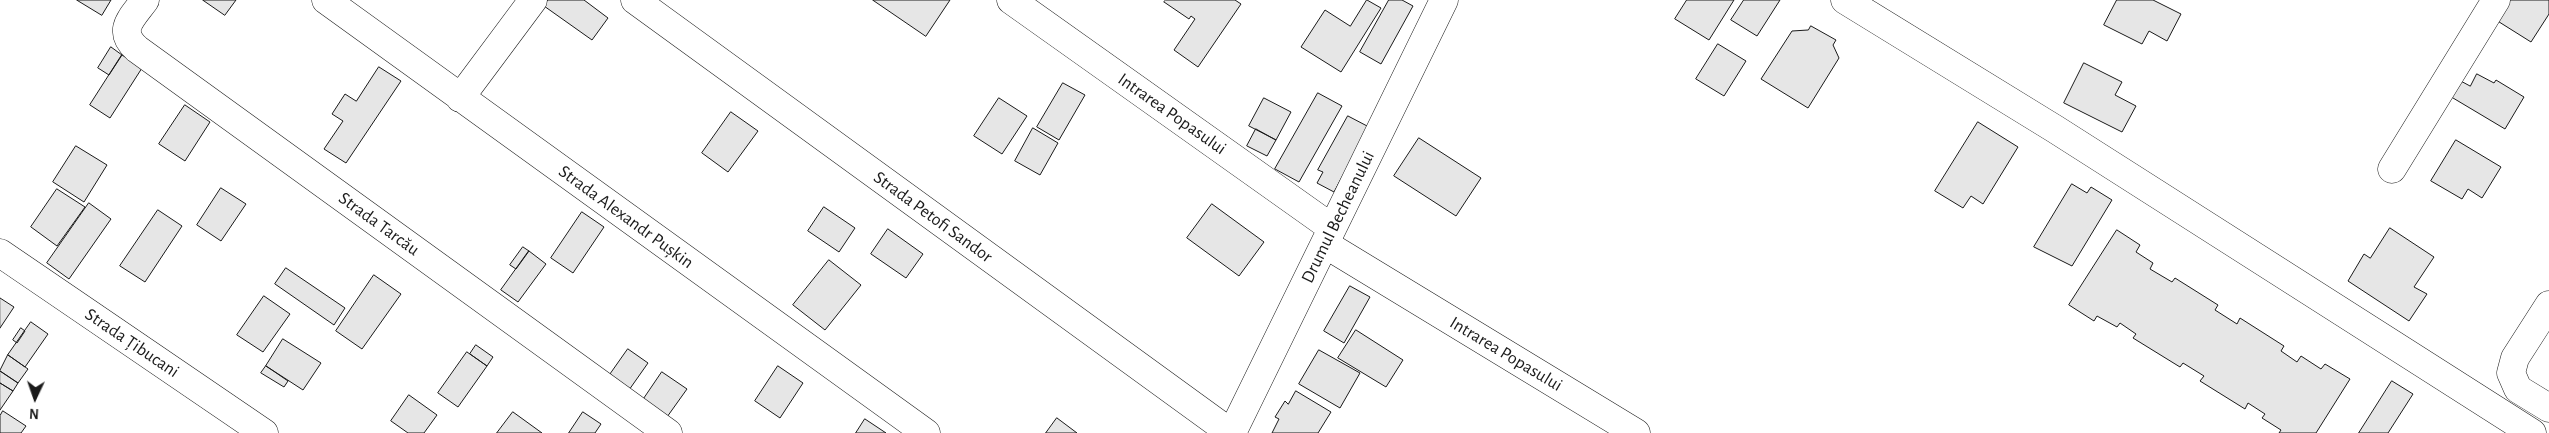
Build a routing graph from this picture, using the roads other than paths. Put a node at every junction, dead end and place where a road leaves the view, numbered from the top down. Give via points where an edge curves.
1 (145, 0) edge
2 (326, 0) edge
3 (533, 0) edge
4 (635, 0) edge
5 (1011, 0) edge
6 (1444, 0) edge
7 (1845, 0) edge
8 (2496, 0) edge
9 (460, 98) junction
10 (2392, 169) dead end
11 (1328, 236) junction
12 (0, 253) edge
13 (2549, 305) edge
14 (2549, 408) edge
15 (264, 433) edge
16 (668, 433) edge
17 (926, 433) edge
18 (1231, 433) edge
19 (1636, 433) edge
20 (2532, 433) edge

1 - 16 street, Strada Tarcău via 126,30 126,36 137,49
2 - 9 street, Strada Alexandr Pușkin
3 - 9 street
4 - 18 street, Strada Petofi Sandor
5 - 11 street, Intrarea Popasului
6 - 11 street, Drumul Becheanului
7 - 20 street via 2064,135
8 - 10 street
9 - 17 street, Strada Alexandr Pușkin
11 - 18 street, Drumul Becheanului
11 - 19 street, Intrarea Popasului
12 - 15 street, Strada Țibucani
13 - 14 street via 2515,358 2511,373 2518,389

